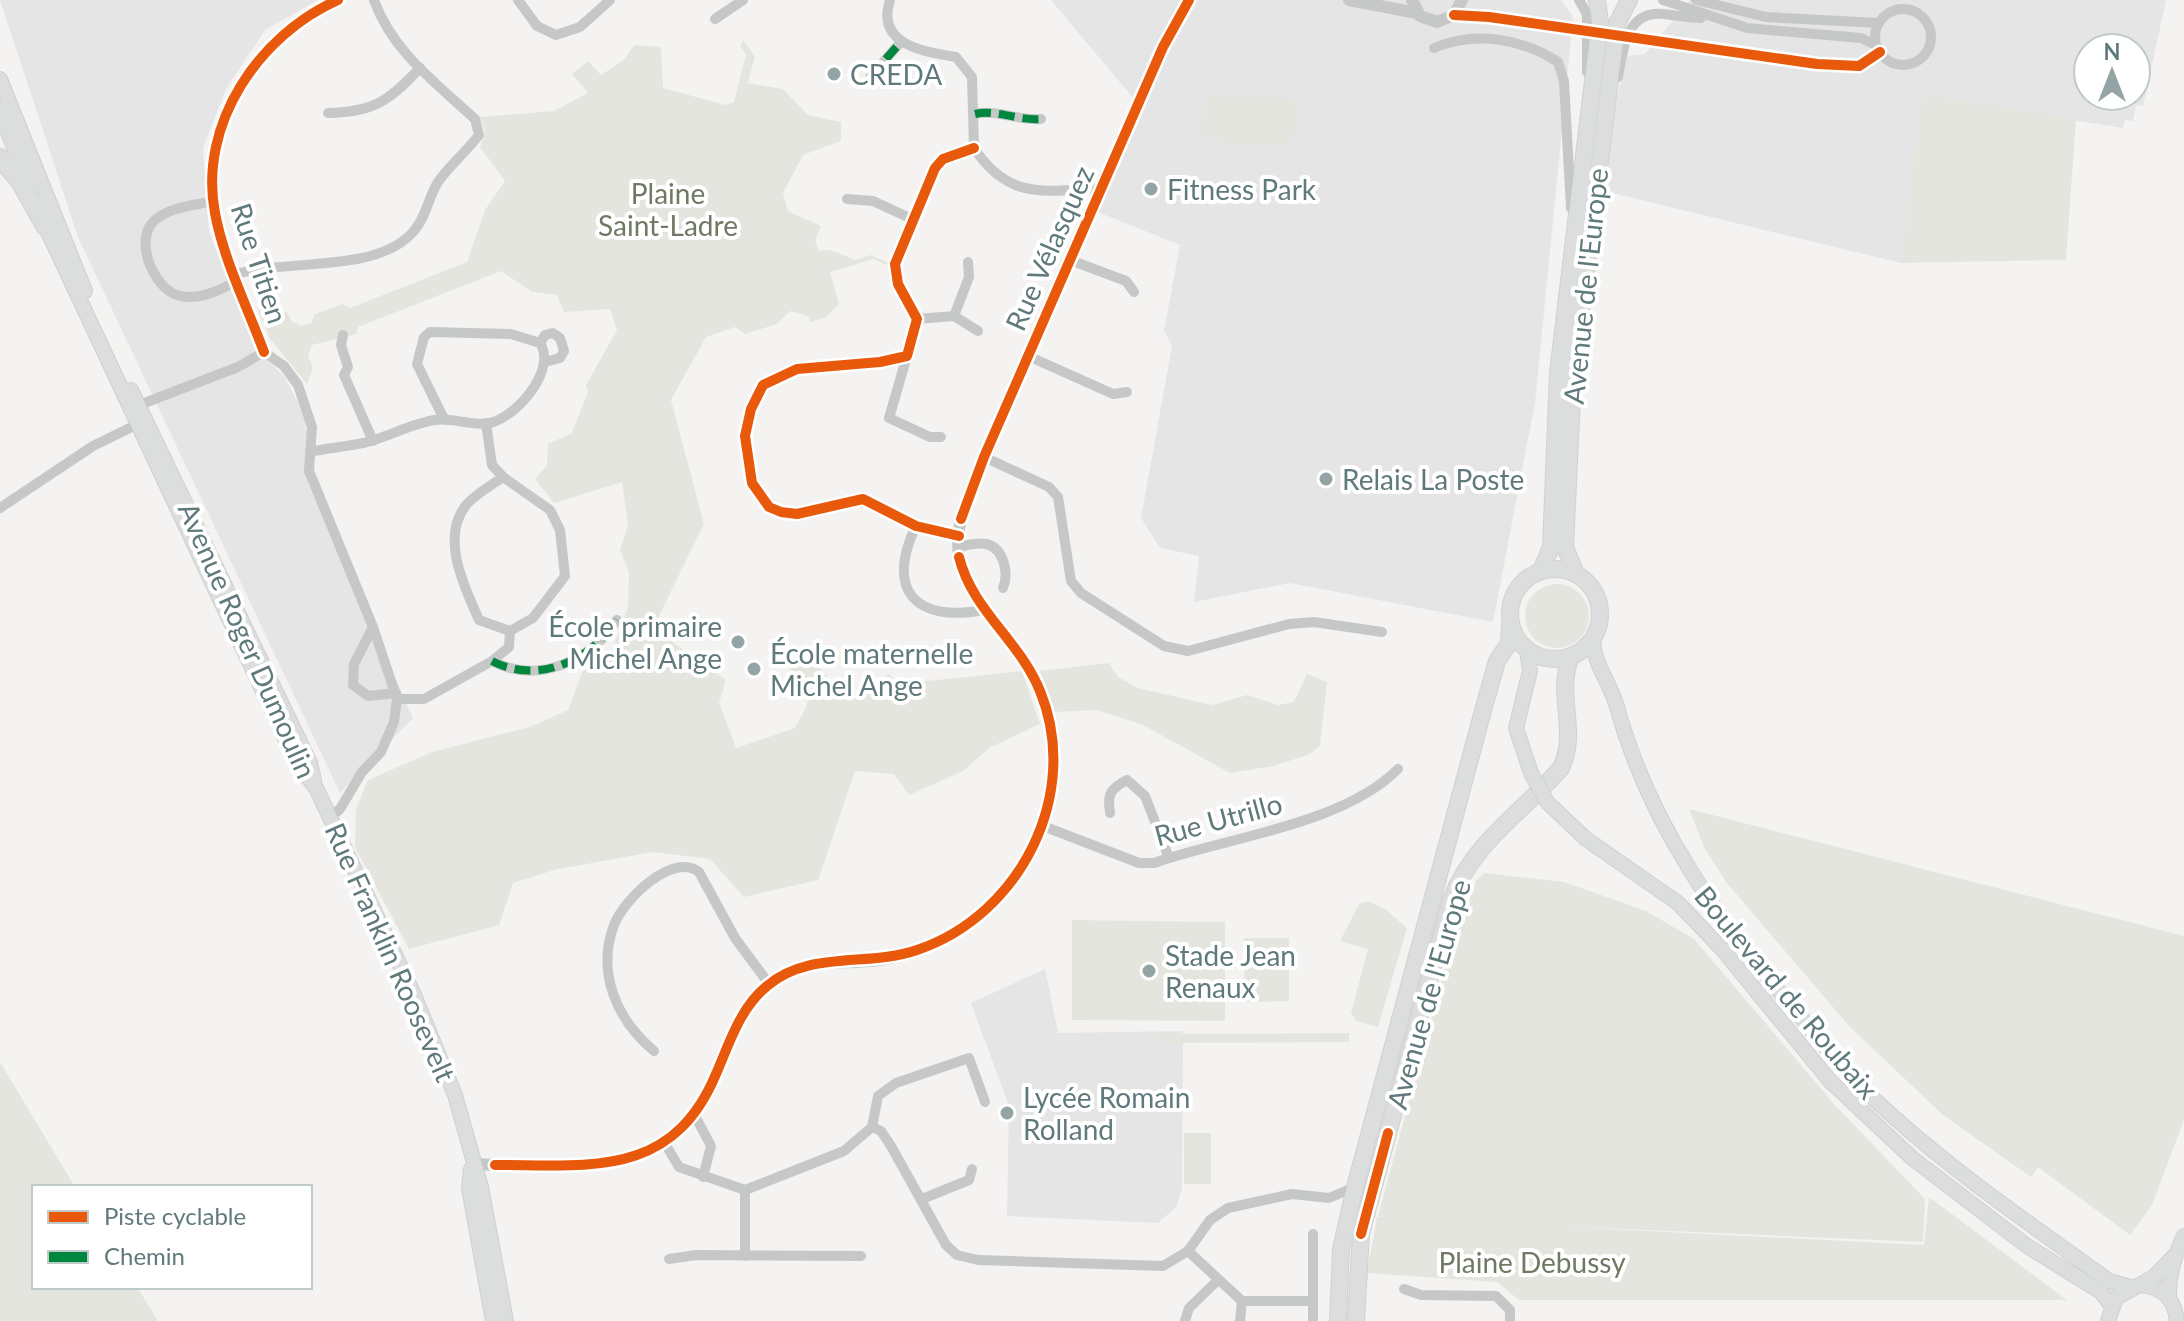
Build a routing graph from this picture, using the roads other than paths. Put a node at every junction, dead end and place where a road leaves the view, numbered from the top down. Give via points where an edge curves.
1 (338, 0) edge
2 (374, 0) edge
3 (518, 0) edge
4 (610, 0) edge
5 (743, 0) edge
6 (890, 0) edge
7 (1189, 0) edge
8 (1349, 0) edge
9 (1367, 0) edge
10 (1462, 0) edge
11 (1579, 0) edge
12 (1597, 0) edge
13 (1604, 0) edge
14 (1628, 0) edge
15 (1663, 0) edge
16 (1696, 0) edge
17 (1711, 3) edge
18 (1415, 6) edge
19 (1707, 18) junction
20 (715, 19) dead end
21 (1879, 23) junction
22 (900, 43) junction
23 (1876, 45) junction
24 (1434, 48) dead end
25 (420, 68) junction
26 (870, 77) dead end
27 (0, 79) edge
28 (0, 111) edge
29 (328, 113) dead end
30 (975, 114) junction
31 (1041, 119) dead end
32 (1588, 121) junction
33 (974, 148) junction
34 (0, 158) edge
35 (1599, 160) junction
36 (1102, 188) junction
37 (847, 199) dead end
38 (213, 201) junction
39 (912, 219) junction
40 (45, 226) junction
41 (1070, 260) junction
42 (1572, 261) junction
43 (968, 262) dead end
44 (235, 278) junction
45 (1134, 292) dead end
46 (954, 316) junction
47 (917, 319) junction
48 (978, 331) dead end
49 (343, 335) dead end
50 (536, 342) junction
51 (264, 352) junction
52 (907, 356) junction
53 (1028, 356) junction
54 (545, 362) junction
55 (1127, 392) dead end
56 (134, 407) junction
57 (444, 419) junction
58 (141, 423) junction
59 (486, 423) junction
60 (941, 437) dead end
61 (373, 441) junction
62 (310, 452) junction
63 (984, 457) junction
64 (503, 477) junction
65 (0, 508) edge
66 (916, 526) junction
67 (959, 542) junction
68 (1541, 571) junction
69 (1576, 574) junction
70 (1003, 588) dead end
71 (984, 610) junction
72 (617, 620) dead end
73 (1510, 626) junction
74 (373, 627) junction
75 (510, 631) junction
76 (1382, 632) dead end
77 (1593, 640) junction
78 (1527, 650) junction
79 (1571, 657) junction
80 (492, 661) junction
81 (396, 696) junction
82 (1398, 769) dead end
83 (316, 788) joint
84 (1110, 813) dead end
85 (330, 817) junction
86 (1043, 826) junction
87 (1169, 858) junction
88 (769, 984) junction
89 (654, 1051) dead end
90 (985, 1102) dead end
91 (693, 1112) junction
92 (872, 1127) junction
93 (664, 1142) junction
94 (472, 1164) junction
95 (972, 1169) dead end
96 (703, 1177) junction
97 (1355, 1187) junction
98 (745, 1190) junction
99 (1329, 1198) junction
100 (922, 1199) junction
101 (1348, 1217) junction
102 (1313, 1234) dead end
103 (2184, 1236) edge
104 (1188, 1251) junction
105 (2175, 1255) junction
106 (745, 1256) junction
107 (861, 1256) dead end
108 (669, 1259) dead end
109 (1218, 1280) junction
110 (2135, 1286) junction
111 (1404, 1289) dead end
112 (2169, 1298) junction
113 (1242, 1301) junction
114 (1313, 1301) junction
115 (2111, 1305) junction
116 (493, 1321) edge
117 (506, 1321) edge
118 (1185, 1321) edge
119 (1240, 1321) edge
120 (1313, 1321) edge
121 (1338, 1321) edge
122 (1356, 1321) edge
123 (1510, 1321) edge
124 (2108, 1321) edge
125 (2177, 1321) edge

1 - 38 street, Rue Titien via 275,40 238,91 222,125
2 - 25 street via 384,27
3 - 4 street via 537,26 556,35 580,27
5 - 20 street
6 - 22 street via 888,17
7 - 36 street, Rue Vélasquez
8 - 9 street
9 - 18 street
10 - 18 street via 1444,21 1430,21
11 - 32 street via 1589,34
12 - 32 main road, Avenue de l'Europe via 1600,22
13 - 14 main road
14 - 35 main road, Avenue de l'Europe via 1617,24
15 - 19 street
16 - 17 street
17 - 21 street via 1786,19
19 - 23 street via 1747,28 1861,38
19 - 35 street via 1648,14 1627,32
21 - 23 street
21 - 23 street via 1896,9 1912,10 1926,19 1931,43 1918,61 1903,65 1884,57
22 - 26 street
22 - 30 street via 956,57 966,66
24 - 42 street, Avenue de l'Europe via 1485,38 1524,44 1558,62 1564,81
25 - 29 street via 390,100 355,112
25 - 44 street via 475,119 479,135 440,179 414,232 395,247 361,258 260,268
27 - 56 main road, Avenue Roger Dumoulin
28 - 40 main road, Avenue Roger Dumoulin
30 - 31 street
30 - 33 street
32 - 42 main road, Avenue de l'Europe
33 - 36 street via 989,171 1013,186 1050,191
33 - 39 street via 943,159 935,168
34 - 40 highway
35 - 69 main road, Avenue de l'Europe via 1573,376 1565,547
36 - 41 street, Rue Vélasquez
37 - 39 street via 873,201
38 - 44 street, Rue Titien
38 - 44 street via 173,209 156,219 146,230 144,245 162,287 178,296 193,298
39 - 47 street via 895,272
40 - 56 main road, Avenue Roger Dumoulin
41 - 45 street via 1126,281
41 - 53 street, Rue Vélasquez
42 - 68 main road, Avenue de l'Europe via 1558,373 1551,547
43 - 46 street via 969,277
44 - 51 street, Rue Titien
46 - 47 street
46 - 48 street
47 - 52 street
49 - 61 street via 348,367 344,375
50 - 54 street
50 - 54 street via 553,333 560,338 560,358
50 - 57 street via 511,334 437,330 424,337 417,364
51 - 56 street
51 - 62 street via 298,385 312,427
52 - 60 street via 889,418
52 - 66 street via 797,369 773,378 756,395 745,436 752,483 769,507 797,514 863,499
53 - 55 street via 1113,394
53 - 63 street, Rue Vélasquez
54 - 59 street via 522,402
56 - 58 main road, Avenue Roger Dumoulin
57 - 59 street
57 - 61 street
58 - 65 street via 93,446
58 - 83 main road, Avenue Roger Dumoulin via 310,763
59 - 64 street via 492,465
61 - 62 street
62 - 74 street via 309,471
63 - 67 street, Rue Vélasquez via 964,507
63 - 76 street via 1049,487 1058,497 1071,581 1081,593 1164,646 1198,649 1314,622
64 - 75 street via 465,507 456,557 479,620
64 - 75 street via 550,510 567,568 533,618
66 - 67 street
66 - 71 street via 902,566 908,593 919,606 937,613
67 - 70 street via 986,544 1000,553 1006,571
67 - 71 street via 967,582
68 - 69 main road
68 - 73 main road via 1513,596
69 - 77 main road via 1589,584 1600,607
71 - 86 street via 1024,659 1046,712 1054,768
72 - 80 street via 593,650 542,672 519,672
73 - 78 main road
73 - 97 main road, Avenue de l'Europe
74 - 81 street
74 - 81 street via 354,664 353,685 368,696
75 - 80 street via 509,647
77 - 79 main road
77 - 110 main road, Boulevard de Roubaix via 1593,653 1611,685 1635,765 1677,851 1702,893 1773,985 1873,1098 1938,1154 2109,1281
78 - 79 main road via 1543,659
78 - 115 main road, Boulevard de Roubaix, bridge via 1530,671 1516,728 1547,802 1586,839 1678,903 1830,1081 1912,1158 2027,1246 2101,1292
79 - 122 main road, Avenue de l'Europe via 1562,684 1568,755 1475,853 1451,900 1361,1234
80 - 81 street via 424,699
81 - 85 street via 394,722 381,752
82 - 87 street, Rue Utrillo via 1379,787 1294,823
83 - 85 main road, Rue Franklin Roosevelt
84 - 87 street via 1107,797 1127,780 1145,796
85 - 94 main road, Rue Franklin Roosevelt via 432,1035 455,1095
86 - 87 street, Rue Utrillo via 1139,863
86 - 88 street via 1005,890 960,930 915,951 871,961 813,963
88 - 89 street via 735,938 699,872 676,867 654,879 636,892 614,924 608,956 610,988 623,1018
88 - 91 street via 739,1021 713,1083
90 - 92 street via 971,1061 965,1058 884,1089 875,1103
91 - 93 street
91 - 96 street via 711,1146
92 - 98 street via 831,1159
92 - 100 street via 883,1134
93 - 94 street via 604,1165
93 - 96 street via 679,1167
94 - 116 main road, Rue Franklin Roosevelt via 469,1188
94 - 117 main road, Rue Franklin Roosevelt
95 - 100 street via 969,1180
96 - 98 street
97 - 99 street
97 - 101 main road, Avenue de l'Europe
98 - 106 street
99 - 101 street
99 - 104 street via 1292,1194 1228,1208 1210,1220
100 - 104 street via 946,1245 968,1259 1155,1267
101 - 121 main road, Avenue de l'Europe
102 - 114 street
103 - 105 main road
104 - 109 street
105 - 110 main road via 2160,1272
105 - 112 main road
106 - 107 street
106 - 108 street
109 - 113 street
109 - 118 street via 1189,1308
110 - 112 main road, Boulevard de Roubaix via 2156,1288
110 - 115 main road
111 - 123 street via 1421,1295 1496,1296 1510,1310
112 - 125 main road
113 - 114 street
113 - 119 street
114 - 120 street
115 - 124 main road

